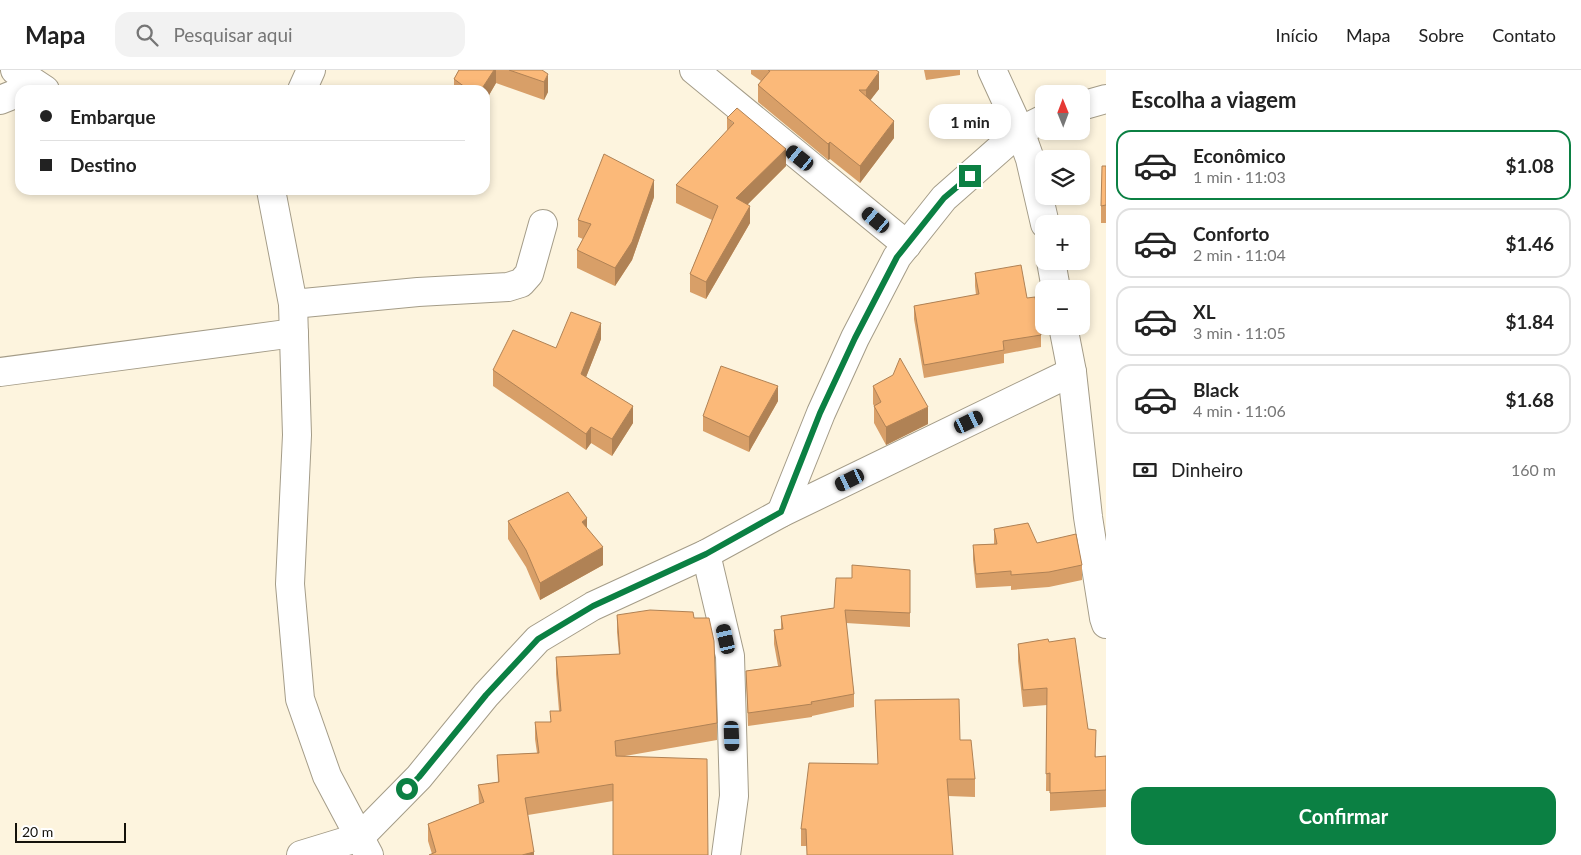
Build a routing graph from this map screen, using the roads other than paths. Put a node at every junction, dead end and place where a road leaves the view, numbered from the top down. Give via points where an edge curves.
1 (311, 70) edge
2 (694, 70) edge
3 (992, 70) edge
4 (304, 85) edge
5 (15, 92) edge
6 (1106, 99) edge
7 (0, 100) edge
8 (1090, 103) edge
9 (1032, 125) edge
10 (270, 195) edge
11 (1043, 215) edge
12 (543, 224) dead end
13 (907, 245) junction
14 (293, 304) junction
15 (294, 333) junction
16 (1065, 335) edge
17 (0, 372) edge
18 (1072, 372) junction
19 (781, 512) junction
20 (706, 554) junction
21 (1105, 620) edge
22 (364, 846) edge
23 (301, 855) edge
24 (726, 855) edge

1 - 4 street
2 - 13 street
3 - 9 street
5 - 7 street
6 - 8 street
9 - 11 street via 1030,159
9 - 13 street via 944,198
10 - 14 street
12 - 14 street via 529,274 521,283 508,287
13 - 19 street via 897,257 820,413
14 - 15 street
15 - 17 street
15 - 22 street via 297,435 290,584 300,699 327,776
16 - 18 street
18 - 19 street
18 - 21 street via 1088,517
19 - 20 street
20 - 22 street via 593,606 538,639 486,695
20 - 24 street via 730,656 734,796
22 - 23 street

